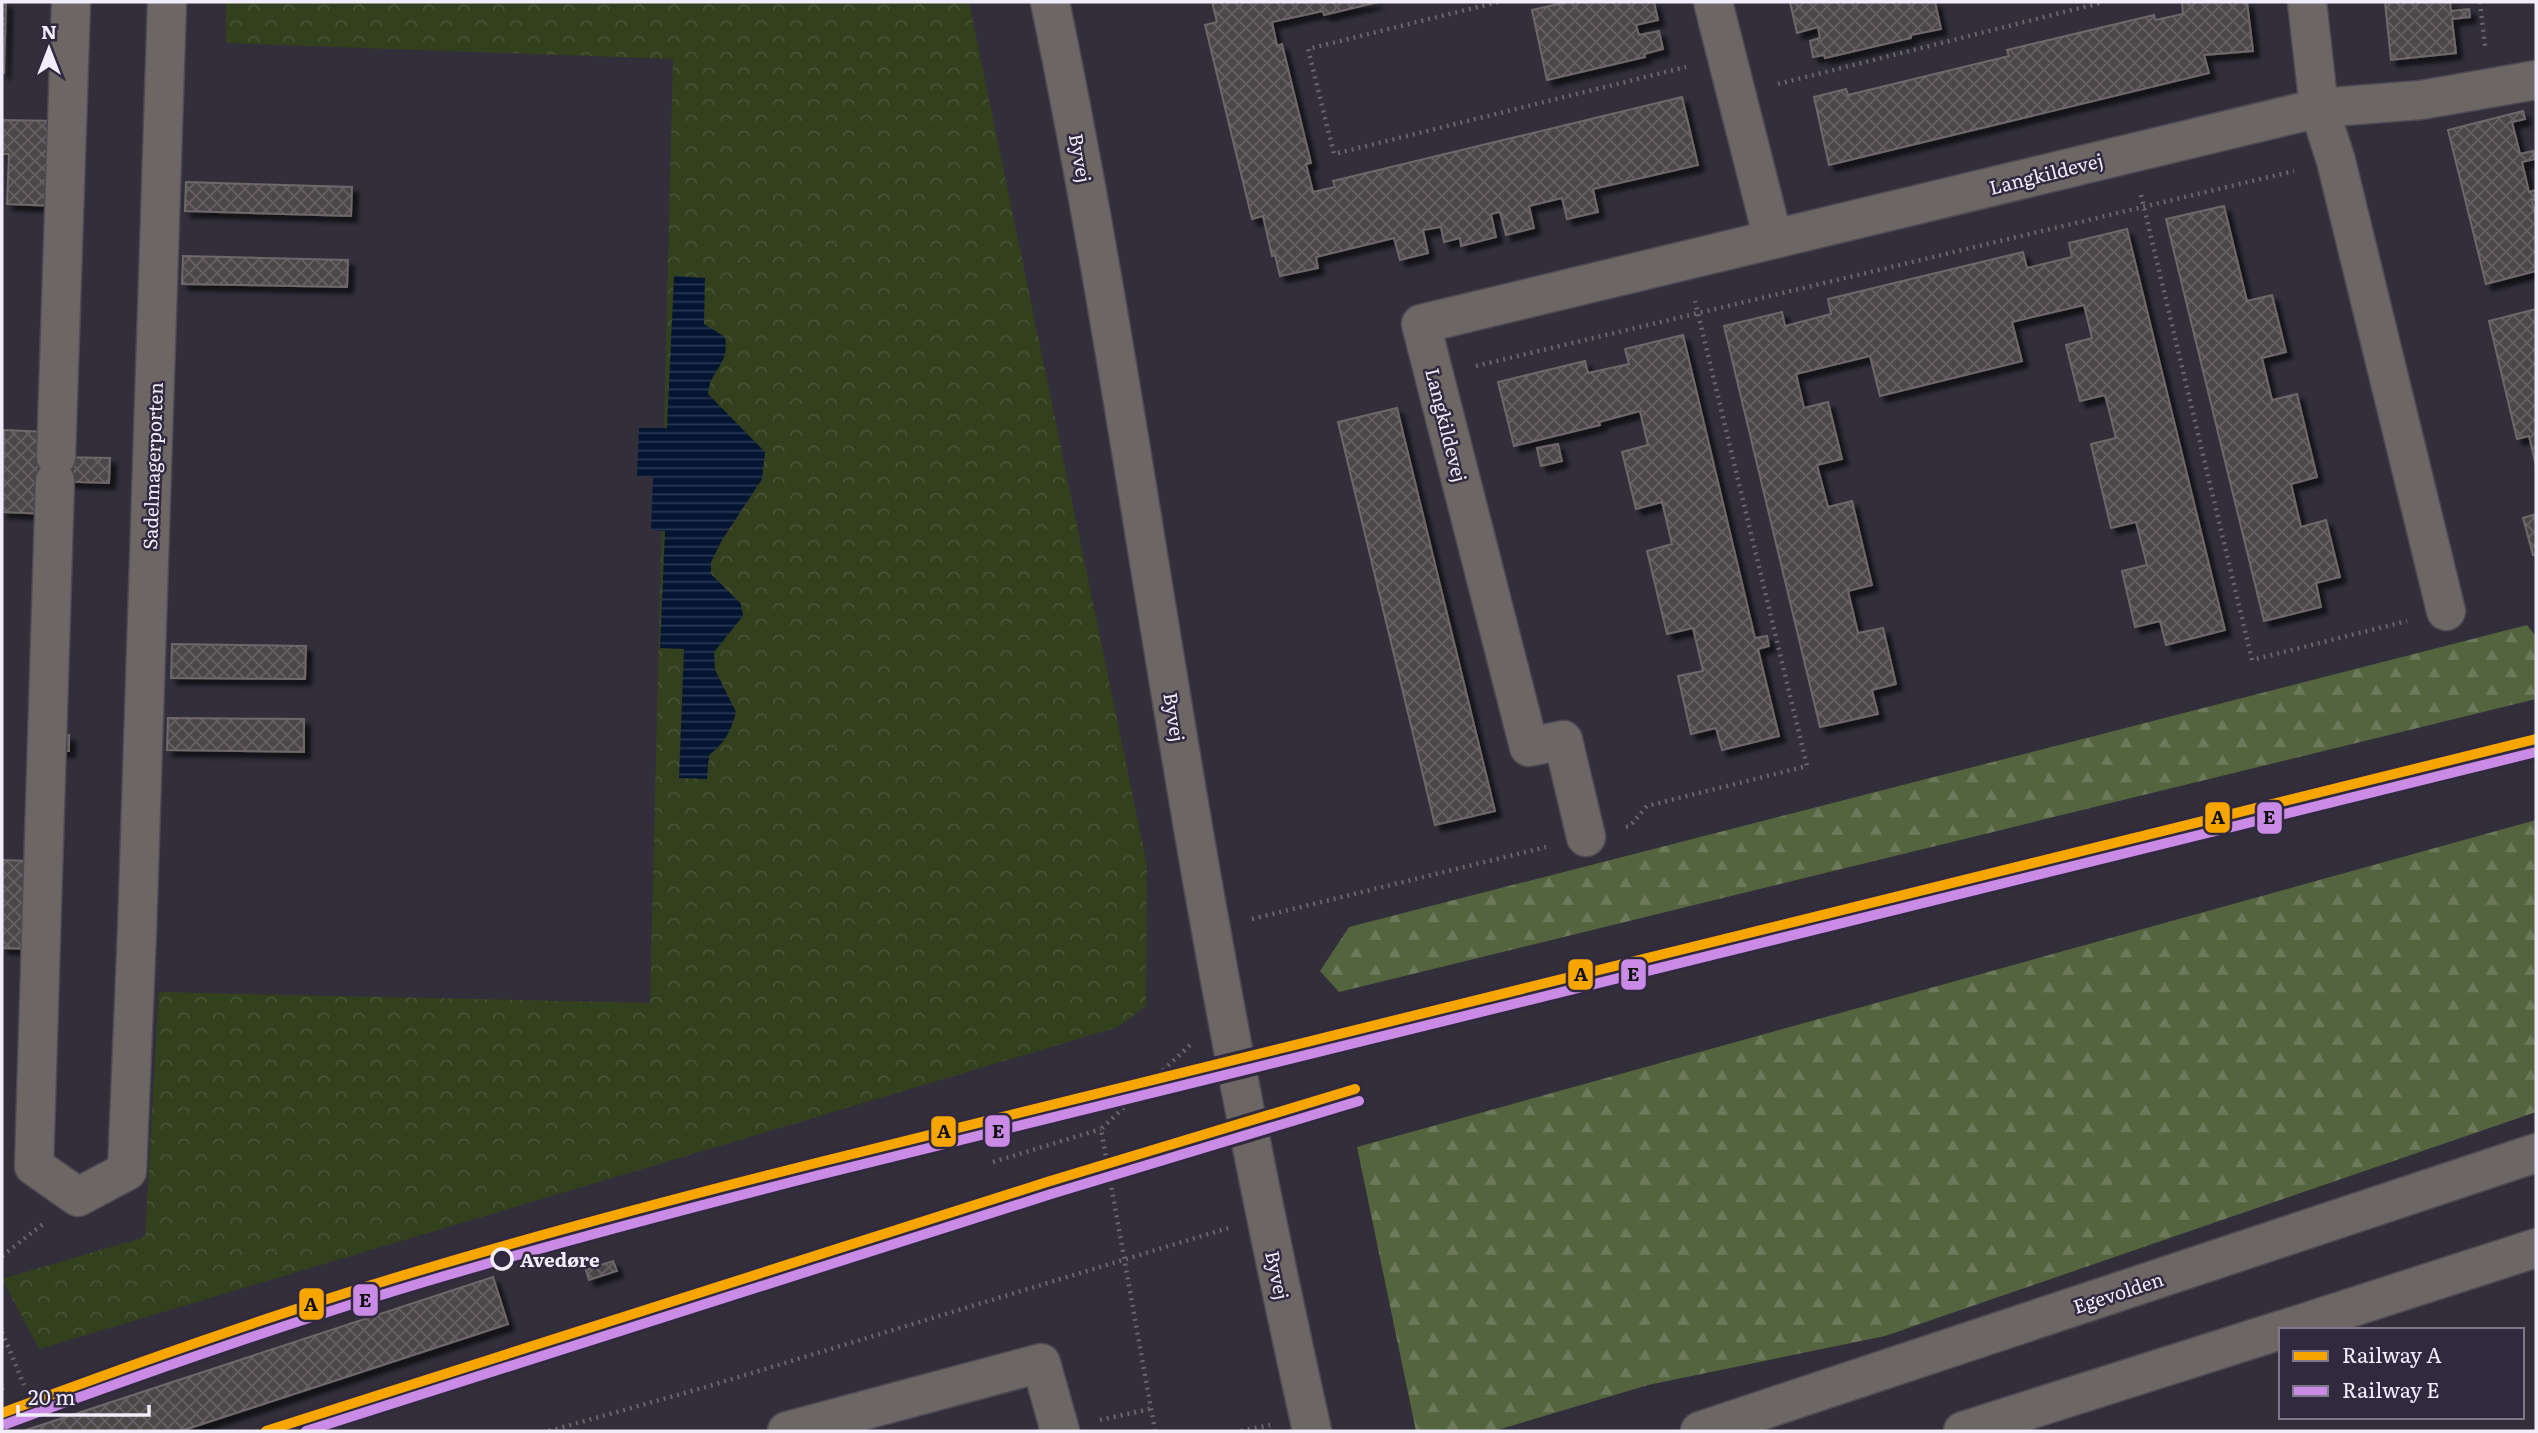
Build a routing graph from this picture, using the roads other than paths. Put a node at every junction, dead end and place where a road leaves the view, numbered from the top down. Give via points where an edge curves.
1 (71, 2) edge
2 (167, 2) edge
3 (1050, 2) edge
4 (1713, 2) edge
5 (2307, 2) edge
6 (2536, 80) edge
7 (2319, 108) junction
8 (1773, 239) junction
9 (2446, 611) road end
10 (1586, 837) road end
11 (2536, 1153) edge
12 (2536, 1248) edge
13 (2287, 1328) edge
14 (2279, 1331) edge
15 (1060, 1430) edge
16 (787, 1431) edge
17 (1312, 1431) edge
18 (1700, 1431) edge
19 (1963, 1431) edge

1 - 2 street, Sadelmagerporten via 34,1166 78,1197 127,1171
3 - 17 street, Byvej via 1081,152 1226,1012
4 - 8 street
5 - 7 street
6 - 7 street, Langkildevej via 2421,100
7 - 8 street, Langkildevej
7 - 9 street via 2336,161
8 - 10 street, Langkildevej via 1421,324 1530,747 1563,740
11 - 18 street, Egevolden
12 - 13 street
14 - 19 street
15 - 16 street via 1041,1363

